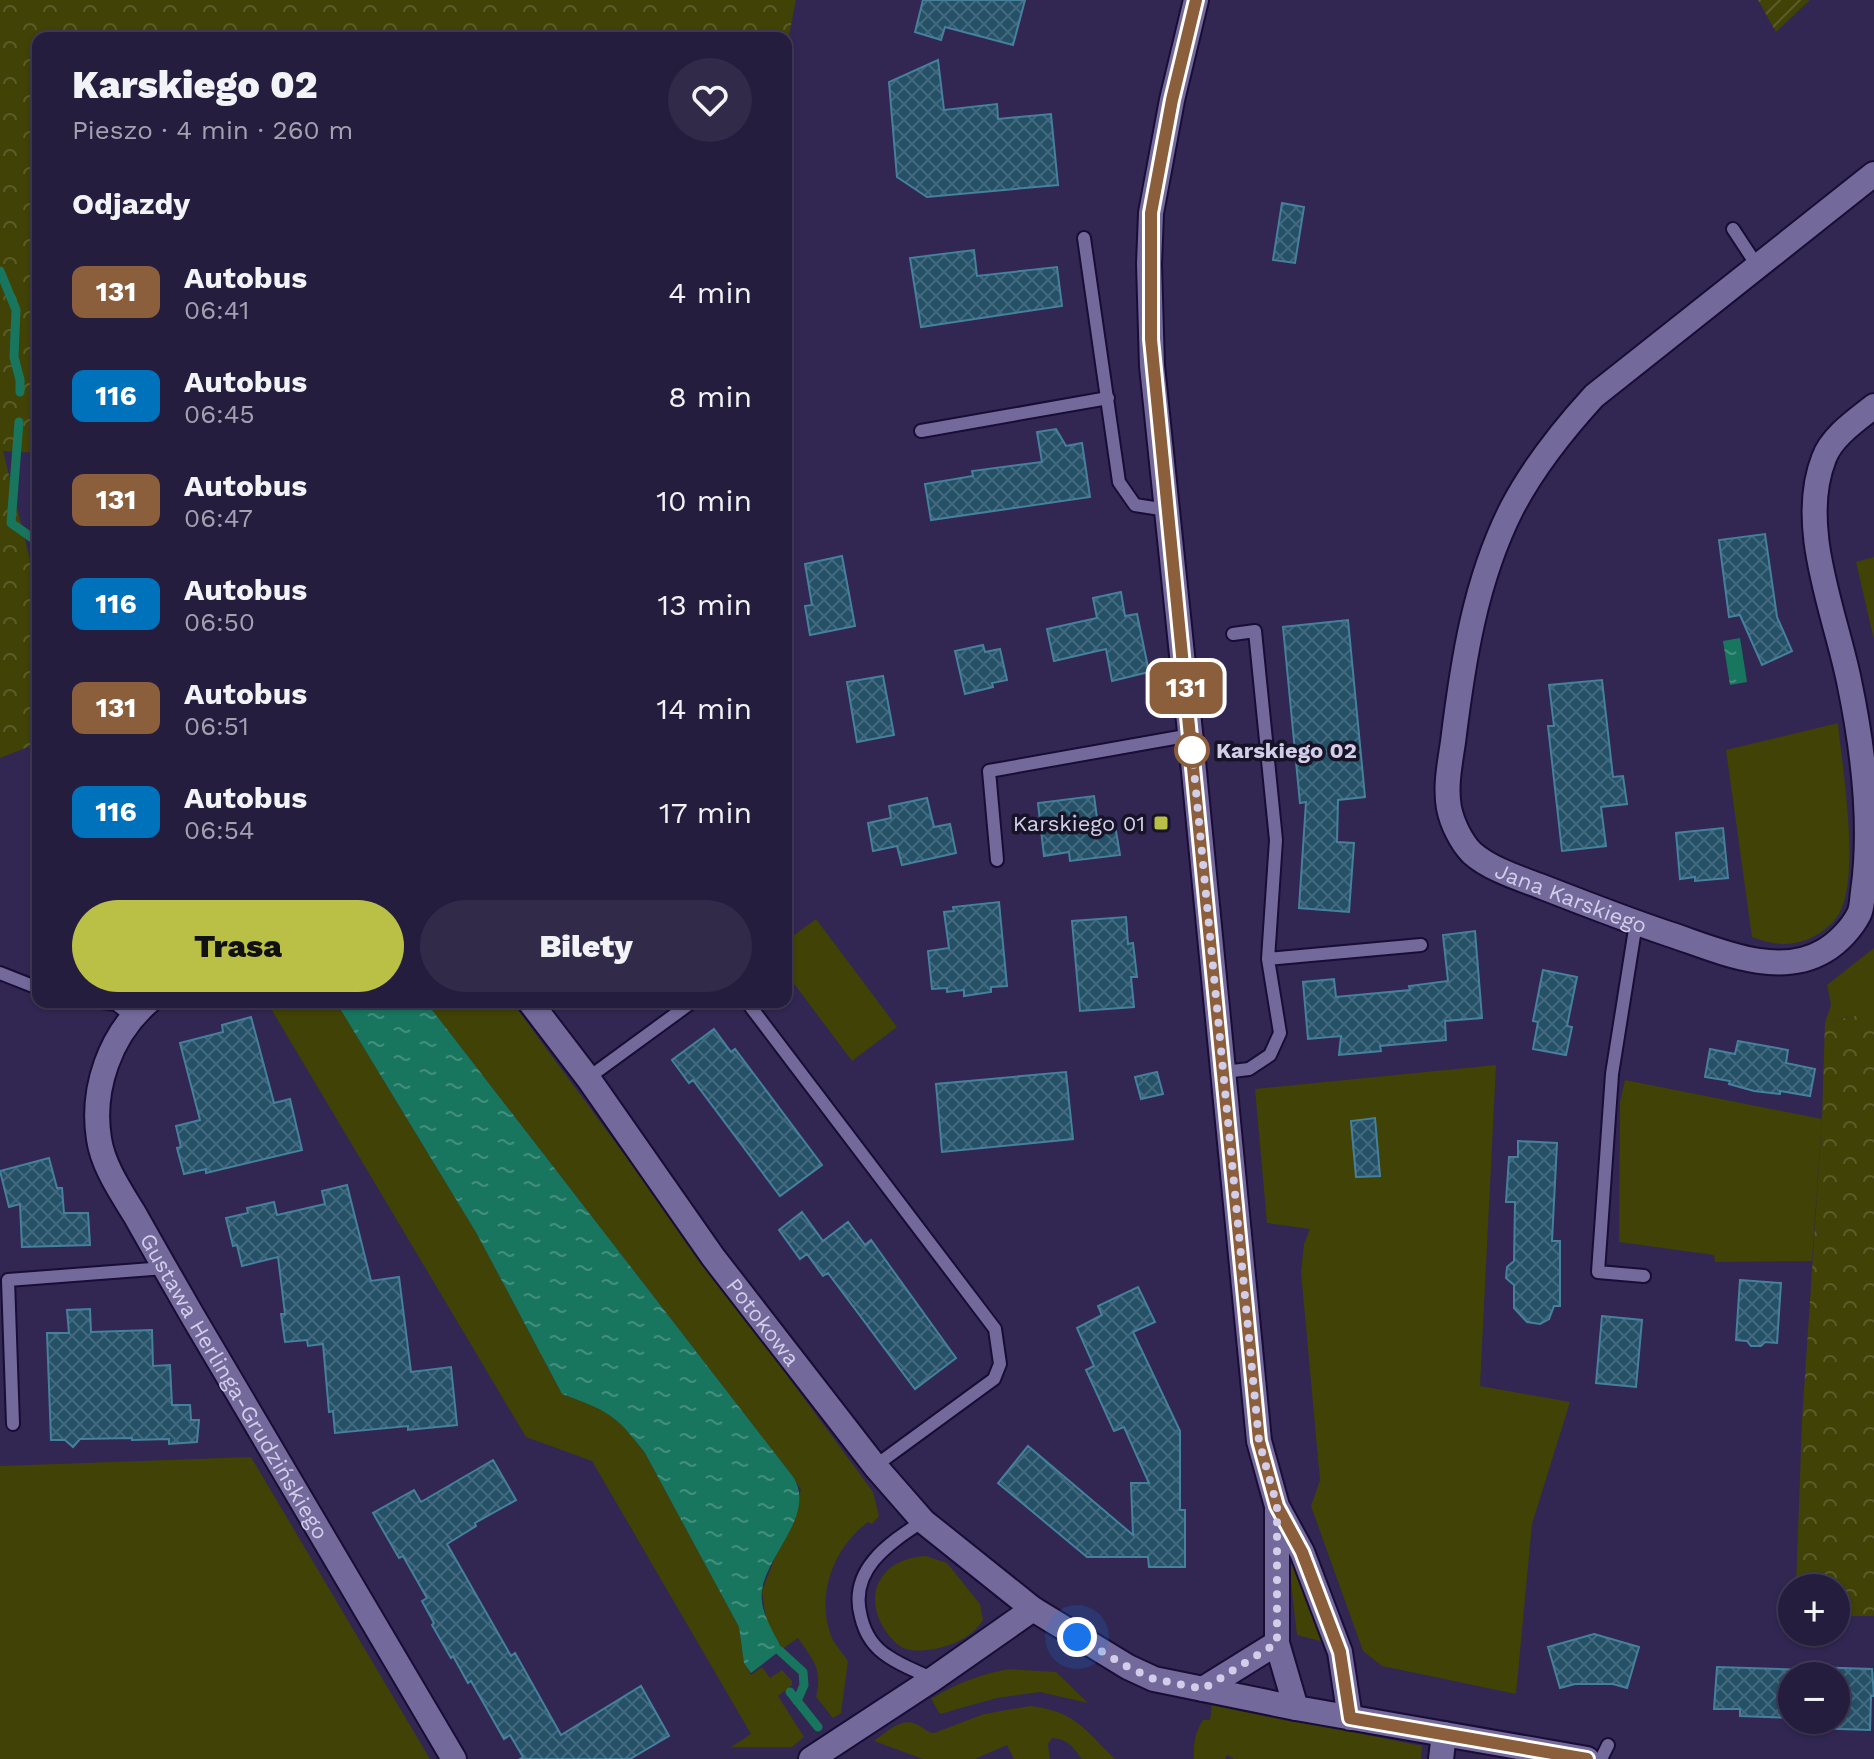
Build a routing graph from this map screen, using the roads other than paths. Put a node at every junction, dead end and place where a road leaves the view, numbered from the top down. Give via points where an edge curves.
1 (1196, 0) edge
2 (1874, 174) edge
3 (1733, 229) dead end
4 (1084, 238) dead end
5 (1758, 267) junction
6 (1108, 398) junction
7 (1874, 406) edge
8 (921, 431) dead end
9 (1167, 510) junction
10 (1233, 634) dead end
11 (1191, 735) junction
12 (997, 860) dead end
13 (1636, 923) junction
14 (1421, 945) dead end
15 (1268, 959) junction
16 (0, 973) edge
17 (32, 986) edge
18 (535, 1008) edge
19 (684, 1008) edge
20 (752, 1008) edge
21 (139, 1009) edge
22 (1224, 1072) junction
23 (588, 1078) junction
24 (165, 1268) junction
25 (1644, 1276) dead end
26 (13, 1424) dead end
27 (875, 1466) junction
28 (1277, 1506) junction
29 (923, 1521) junction
30 (1033, 1609) junction
31 (1277, 1643) junction
32 (933, 1679) junction
33 (1203, 1689) junction
34 (1296, 1708) junction
35 (1350, 1718) junction
36 (1444, 1734) junction
37 (1608, 1745) dead end
38 (454, 1759) edge
39 (811, 1759) edge
40 (1441, 1759) edge
41 (1587, 1759) edge
42 (1601, 1759) edge

1 - 9 street via 1151,213 1152,366
2 - 5 street, Jana Karskiego
3 - 5 lane
4 - 6 lane
5 - 13 street, Jana Karskiego via 1594,396 1556,438 1512,509 1479,587 1448,784 1458,833 1473,854 1505,872
6 - 8 lane
6 - 9 lane via 1119,482 1135,505
7 - 13 street, Jana Karskiego via 1825,453 1813,502 1863,765 1866,871 1860,912 1823,952 1790,961 1730,954
9 - 11 street
10 - 15 lane via 1255,631 1276,840
11 - 12 lane via 989,771
11 - 22 street
13 - 25 lane via 1612,1074 1598,1272
14 - 15 lane
15 - 22 lane via 1280,1033 1270,1055 1249,1069
16 - 17 lane
18 - 23 street, Potokowa
19 - 23 lane
20 - 27 lane via 995,1329 1000,1364 994,1379
21 - 24 street, Gustawa Herlinga-Grudzińskiego via 119,1033 102,1077 99,1140 106,1163
22 - 28 street via 1259,1441
23 - 27 street, Potokowa via 713,1257
24 - 26 lane via 8,1280
24 - 38 street, Gustawa Herlinga-Grudzińskiego
27 - 29 street, Potokowa
28 - 31 street
28 - 35 street via 1302,1552 1340,1652
29 - 30 street, Potokowa
29 - 32 lane via 866,1568 857,1605 873,1643 888,1657
30 - 32 street
30 - 33 street, Potokowa via 1128,1667 1154,1679
31 - 33 street
31 - 34 street
32 - 39 street
33 - 34 street, Potokowa
34 - 35 street, Potokowa
35 - 36 street, Potokowa
36 - 40 street
36 - 41 street, Potokowa
37 - 42 lane

